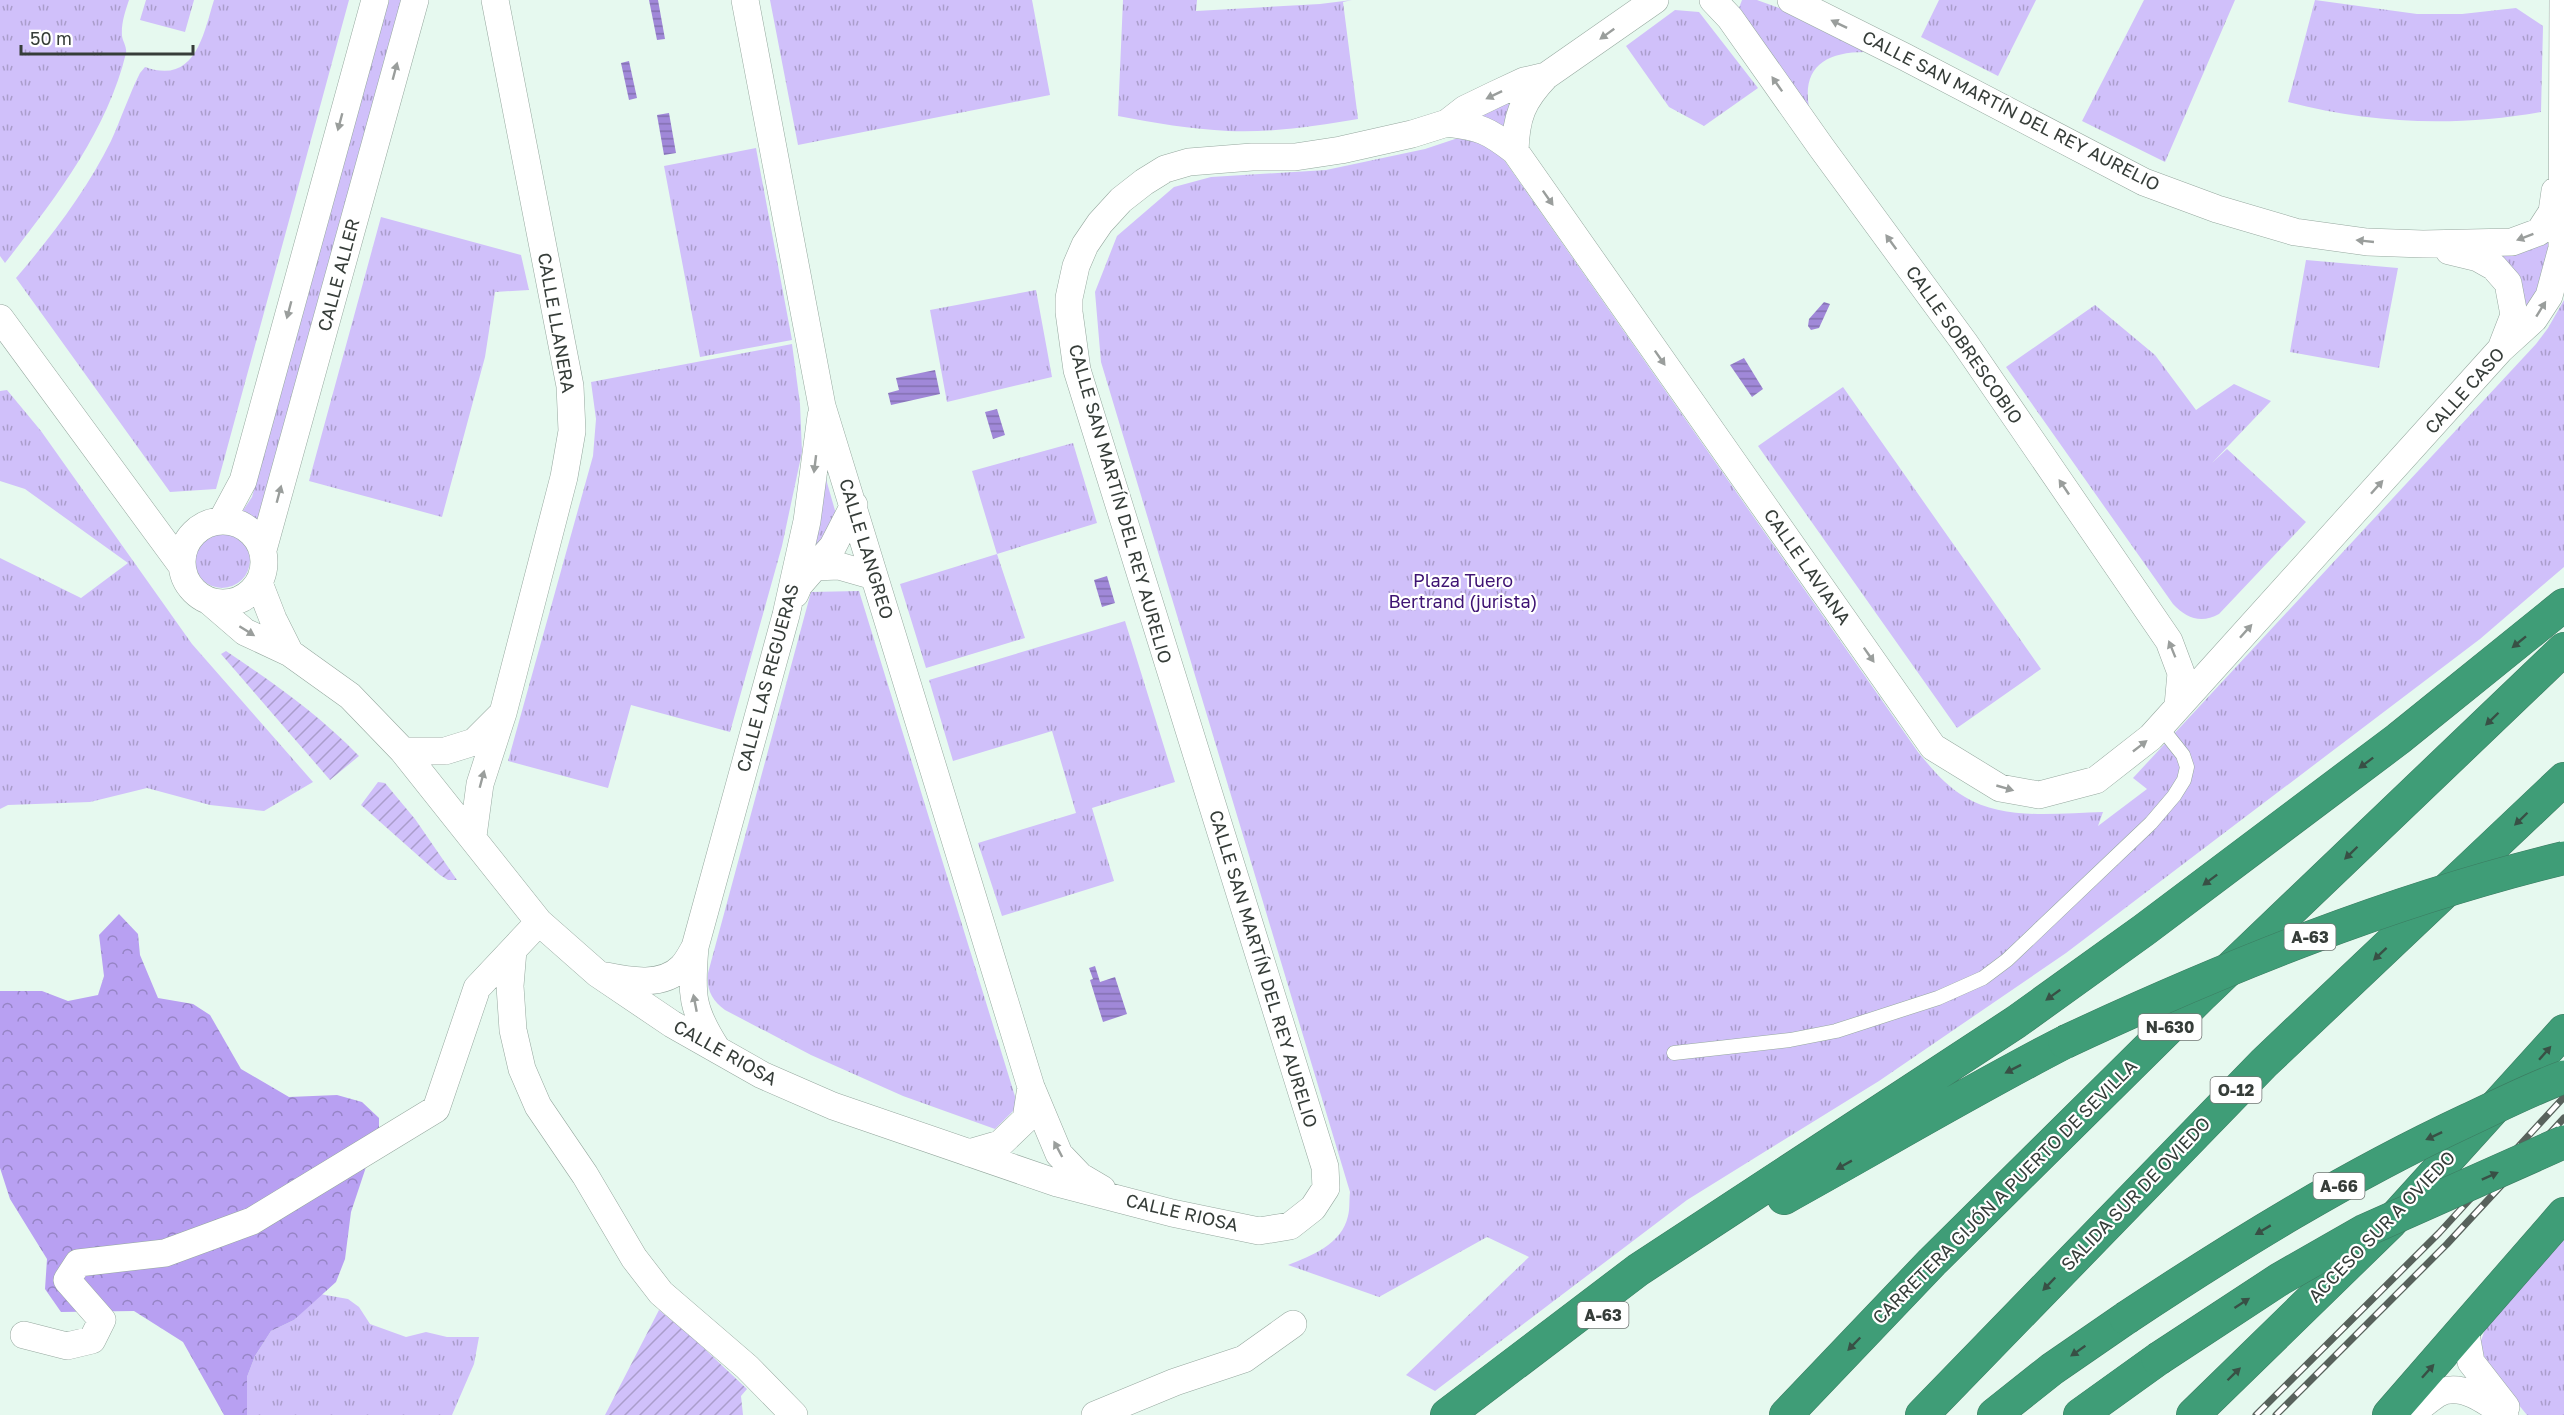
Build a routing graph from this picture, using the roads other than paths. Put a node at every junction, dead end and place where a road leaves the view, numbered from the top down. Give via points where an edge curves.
1 (375, 0) edge
2 (476, 0) edge
3 (495, 0) edge
4 (745, 0) edge
5 (1654, 0) edge
6 (1713, 0) edge
7 (1791, 0) edge
8 (2563, 0) edge
9 (418, 3) edge
10 (502, 36) junction
11 (1546, 76) junction
12 (1447, 123) junction
13 (1515, 150) junction
14 (2562, 151) junction
15 (2423, 244) junction
16 (0, 318) edge
17 (2500, 350) junction
18 (822, 406) junction
19 (854, 506) junction
20 (144, 515) junction
21 (222, 520) junction
22 (196, 531) junction
23 (263, 550) junction
24 (182, 566) junction
25 (814, 567) junction
26 (874, 576) junction
27 (259, 583) junction
28 (209, 601) junction
29 (2564, 605) edge
30 (786, 615) junction
31 (2564, 649) edge
32 (291, 653) junction
33 (2178, 706) junction
34 (503, 713) junction
35 (2160, 726) junction
36 (403, 750) junction
37 (2564, 779) edge
38 (473, 836) junction
39 (2564, 858) edge
40 (539, 922) junction
41 (695, 947) junction
42 (513, 950) junction
43 (598, 974) junction
44 (2564, 1031) edge
45 (719, 1053) junction
46 (1674, 1053) dead end
47 (2564, 1077) edge
48 (1031, 1087) junction
49 (2564, 1142) edge
50 (969, 1153) junction
51 (1118, 1199) junction
52 (2564, 1214) edge
53 (1290, 1226) joint
54 (1293, 1324) dead end
55 (2465, 1329) junction
56 (24, 1335) dead end
57 (794, 1415) edge
58 (1095, 1415) edge
59 (1447, 1415) edge
60 (1454, 1415) edge
61 (1786, 1415) edge
62 (1922, 1415) edge
63 (1994, 1415) edge
64 (2080, 1415) edge
65 (2193, 1415) edge
66 (2389, 1415) edge
67 (2410, 1415) edge
68 (2505, 1415) edge
69 (2512, 1415) edge

1 -> 21 street via 243,481
2 - 10 street, CALLE LLANERA via 484,4
3 - 10 street, CALLE LLANERA
4 - 18 street, CALLE LANGREO
5 -> 11 street, CALLE SAN MARTÍN DEL REY AURELIO
33 -> 6 street, CALLE SOBRESCOBIO via 2181,673 2169,641 1964,342 1730,18
15 -> 7 street, CALLE SAN MARTÍN DEL REY AURELIO via 2367,242 2295,232 2144,182
8 - 14 street, CALLE CASO
23 -> 9 street, CALLE ALLER
10 - 34 street, CALLE LLANERA via 570,386 572,431 564,477
11 -> 12 street, CALLE SAN MARTÍN DEL REY AURELIO via 1504,90 1465,109
11 - 13 street via 1522,108 1516,123
12 - 13 street, CALLE LAVIANA via 1479,127
12 - 53 street, CALLE SAN MARTÍN DEL REY AURELIO via 1341,150 1295,157 1210,160 1165,169 1121,200 1100,223 1076,266 1069,298 1071,341 1080,382 1325,1167 1326,1188 1314,1208
13 -> 35 street, CALLE LAVIANA via 1933,747 2000,788 2039,795 2096,780
14 -> 15 street, CALLE SAN MARTÍN DEL REY AURELIO via 2552,212 2539,232 2512,242
17 -> 14 street, CALLE CASO via 2534,319 2549,296 2562,248
15 - 17 street via 2478,258 2494,267 2508,283 2514,315
16 - 20 street
33 -> 17 street, CALLE CASO
18 - 19 street, CALLE LANGREO
18 -> 30 street, CALLE LAS REGUERAS via 807,521
19 - 25 street via 833,546
19 - 26 street, CALLE LANGREO
20 - 22 street
20 - 24 street
21 - 22 street
21 - 23 street via 246,527
22 - 24 street via 185,546
23 - 27 street via 264,570
24 - 28 street via 195,592
25 - 26 street via 839,566
25 - 30 street via 799,585
26 - 48 street, CALLE LANGREO
27 - 28 street via 238,600
27 - 32 street, CALLE RIOSA
28 -> 32 street, CALLE RIOSA via 245,632
29 -> 59 highway via 2398,739 2144,930 2016,1022 1638,1270
30 - 41 street, CALLE LAS REGUERAS
31 -> 61 highway, CARRETERA GIJÓN A PUERTO DE SEVILLA / N-630 via 2176,1021 1932,1262
32 - 36 street, CALLE RIOSA via 350,696
33 - 35 street, CALLE LAVIANA
34 - 36 street via 474,742 445,751
38 -> 34 street, CALLE LLANERA via 480,784
35 - 46 lane via 2183,755 2187,767 2174,796 2134,839 2007,960 1983,978 1938,998 1836,1031
36 - 38 street, CALLE RIOSA
37 -> 62 highway, SALIDA SUR DE OVIEDO / O-12 via 2264,1063
38 - 40 street, CALLE RIOSA
39 -> 60 highway, A-63, bridge via 2326,930 2159,998 2065,1042 1752,1216
40 - 42 street
40 - 43 street, CALLE RIOSA
41 - 43 street, CALLE LAS REGUERAS via 682,968 667,978 631,981
45 -> 41 street, CALLE LAS REGUERAS via 701,1025 693,1003
42 - 56 street via 477,987 435,1109 252,1221 165,1253 78,1263 67,1280 102,1320 92,1340 67,1346
42 - 57 street via 513,1030 522,1070 537,1106 585,1175 634,1258 661,1293 747,1367
43 - 45 street, CALLE RIOSA
65 -> 44 highway, ACCESO SUR A OVIEDO via 2390,1223
45 - 50 street, CALLE RIOSA via 833,1106
47 -> 63 highway, A-66, bridge via 2418,1143 2219,1256 2052,1369
48 - 50 street via 1026,1119 1000,1144
51 -> 48 street, CALLE LANGREO via 1080,1176 1059,1154
64 -> 49 highway, bridge via 2280,1279 2364,1231
50 - 51 street, CALLE RIOSA
51 - 53 street, CALLE RIOSA via 1259,1231
52 - 55 highway
54 - 58 street via 1244,1359
66 -> 55 highway
55 - 69 street via 2471,1362
67 - 68 street via 2439,1393 2459,1390 2486,1400

